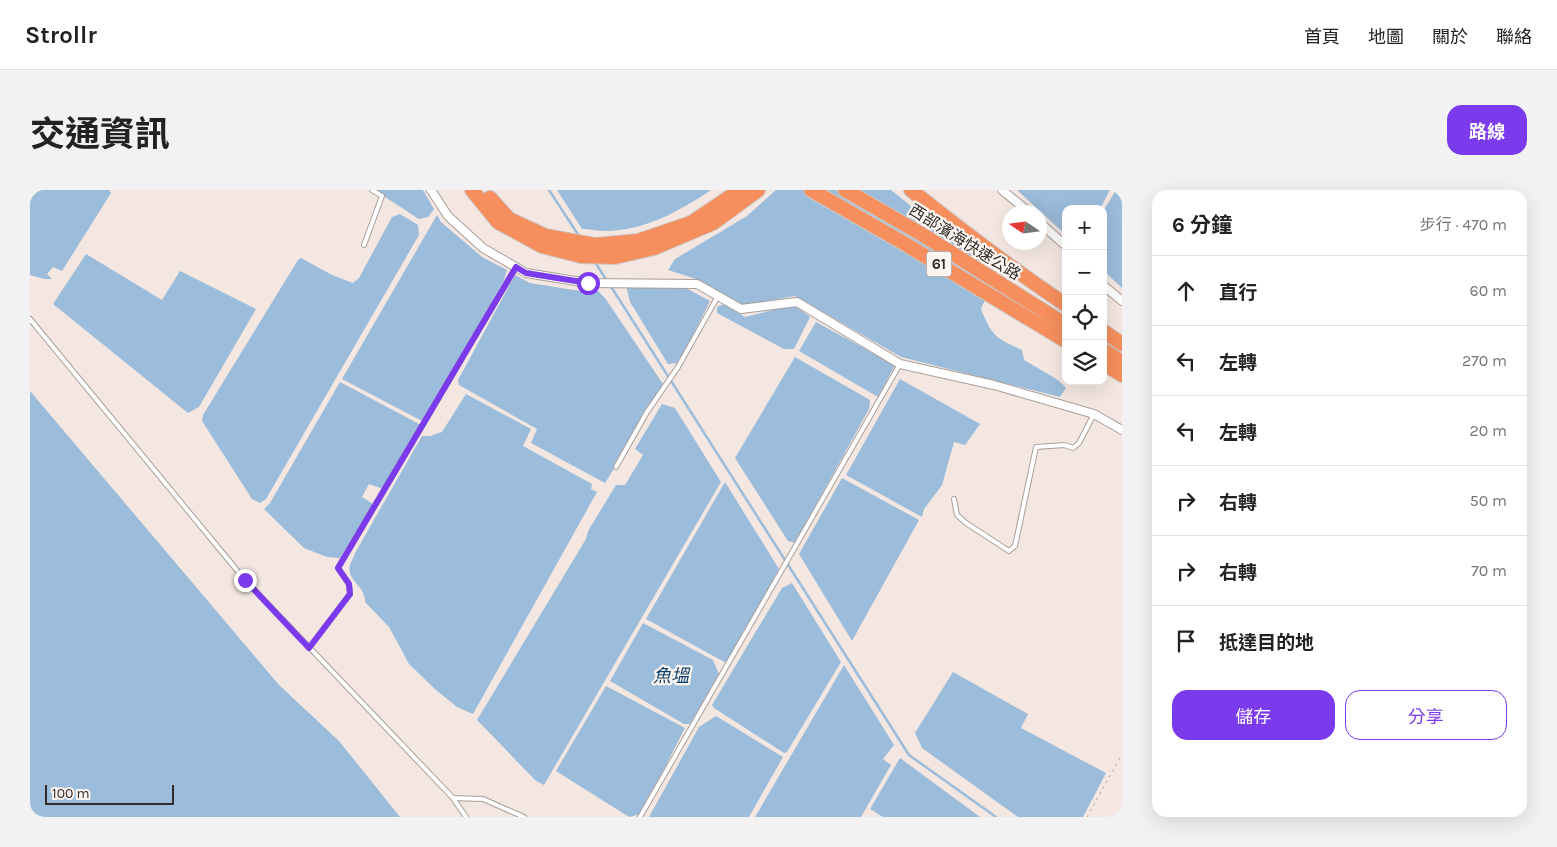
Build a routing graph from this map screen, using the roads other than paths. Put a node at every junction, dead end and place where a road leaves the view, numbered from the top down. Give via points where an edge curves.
1 (372, 190) edge
2 (432, 190) edge
3 (472, 190) edge
4 (483, 190) edge
5 (740, 190) edge
6 (758, 190) edge
7 (811, 190) edge
8 (845, 190) edge
9 (911, 190) edge
10 (1002, 190) edge
11 (1020, 205) edge
12 (1047, 228) edge
13 (1062, 242) edge
14 (364, 245) dead end
15 (587, 250) junction
16 (516, 267) junction
17 (1107, 288) edge
18 (718, 296) junction
19 (1122, 301) edge
20 (1062, 302) edge
21 (30, 318) edge
22 (1062, 322) edge
23 (1107, 334) edge
24 (1064, 340) edge
25 (1122, 344) edge
26 (1111, 358) edge
27 (900, 364) junction
28 (1122, 375) edge
29 (1094, 414) junction
30 (1122, 430) edge
31 (616, 468) dead end
32 (954, 499) dead end
33 (309, 648) junction
34 (453, 798) junction
35 (466, 817) edge
36 (524, 817) edge
37 (640, 817) edge

1 - 14 lane via 382,196
2 - 16 street via 448,216 483,248
3 - 15 highway via 498,222 542,246 581,256
4 - 15 highway via 509,219
5 - 15 highway via 691,223 638,240 595,245
6 - 15 highway via 713,223 654,248 615,257
7 - 24 highway, 西部濱海快速公路 / 61
8 - 22 highway, 西部濱海快速公路 / 61
9 - 20 highway via 952,224
10 - 11 street
12 - 13 street
16 - 18 street via 526,273 588,283 697,284
16 - 33 lane via 338,568 349,584 350,594
17 - 19 street
18 - 27 street via 741,309 797,302
18 - 31 lane
21 - 33 lane via 245,580
23 - 25 highway
26 - 28 highway
27 - 29 street via 994,385
27 - 37 lane
29 - 30 street
29 - 32 lane via 1073,448 1064,445 1036,447 1015,546 1009,550 966,523 957,514
33 - 34 lane
34 - 35 lane
34 - 36 lane via 483,799

